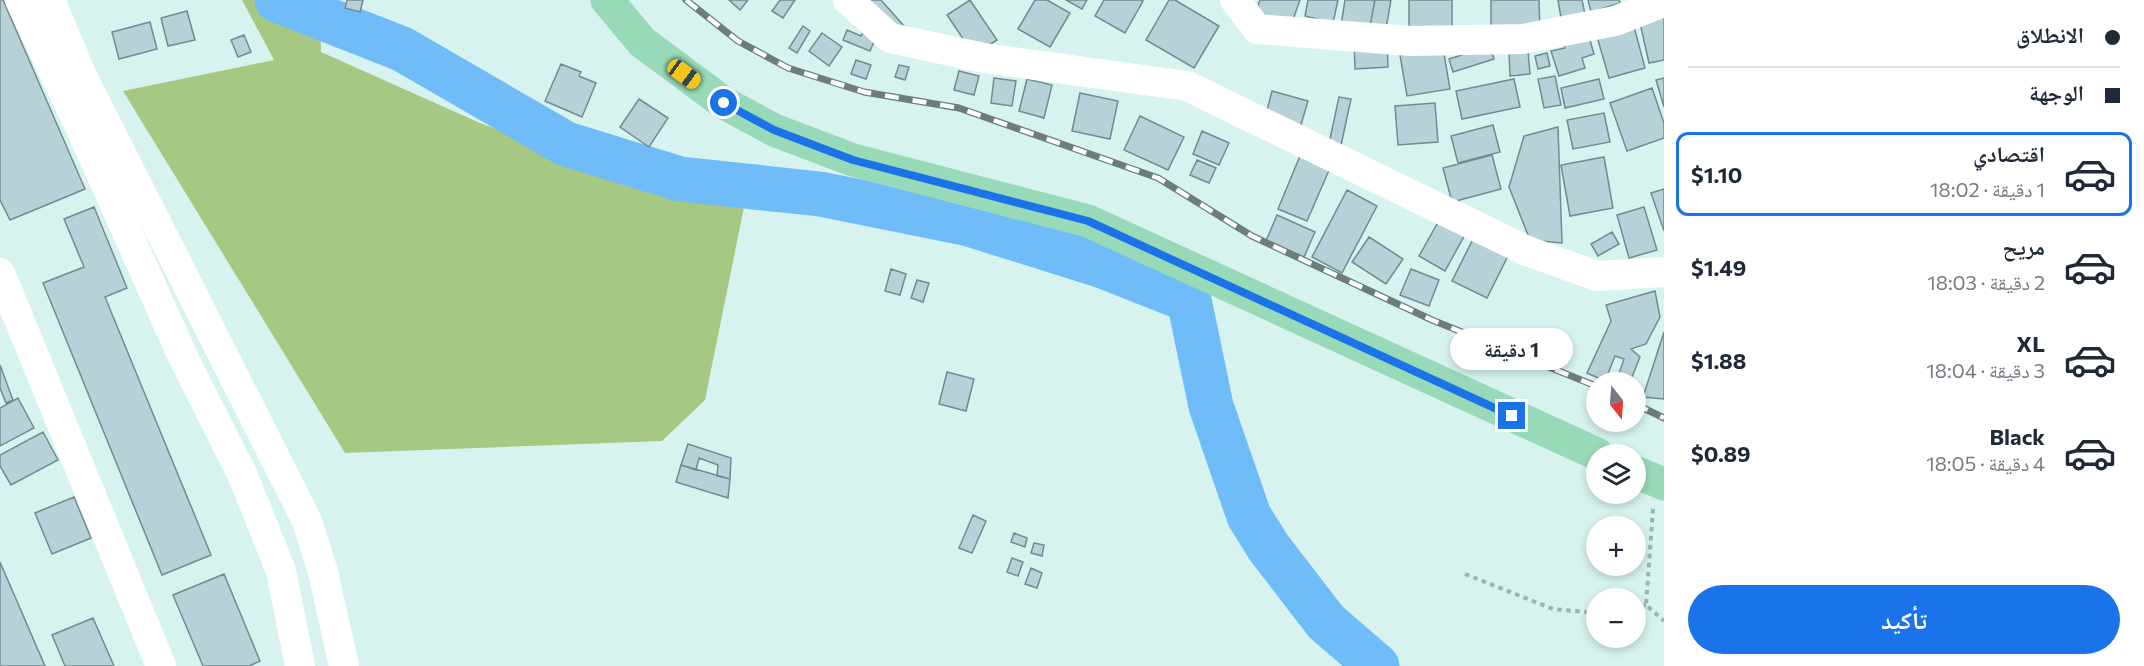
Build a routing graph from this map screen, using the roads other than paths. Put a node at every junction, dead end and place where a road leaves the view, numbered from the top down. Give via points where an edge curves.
1 (20, 0) edge
2 (50, 0) edge
3 (848, 0) edge
4 (1235, 0) edge
5 (611, 1) edge
6 (1664, 2) edge
7 (1664, 272) edge
8 (0, 273) edge
9 (1586, 449) edge
10 (161, 666) edge
11 (300, 666) edge
12 (344, 666) edge

1 - 11 street via 184,359 243,476 281,571
2 - 12 street via 81,74 307,521
3 - 7 street via 890,38 984,58 1187,86 1527,251 1597,276
4 - 6 street via 1257,29 1410,41 1523,39 1616,21
5 - 9 main road via 642,42 724,103 774,130 853,160 1088,221
8 - 10 street

